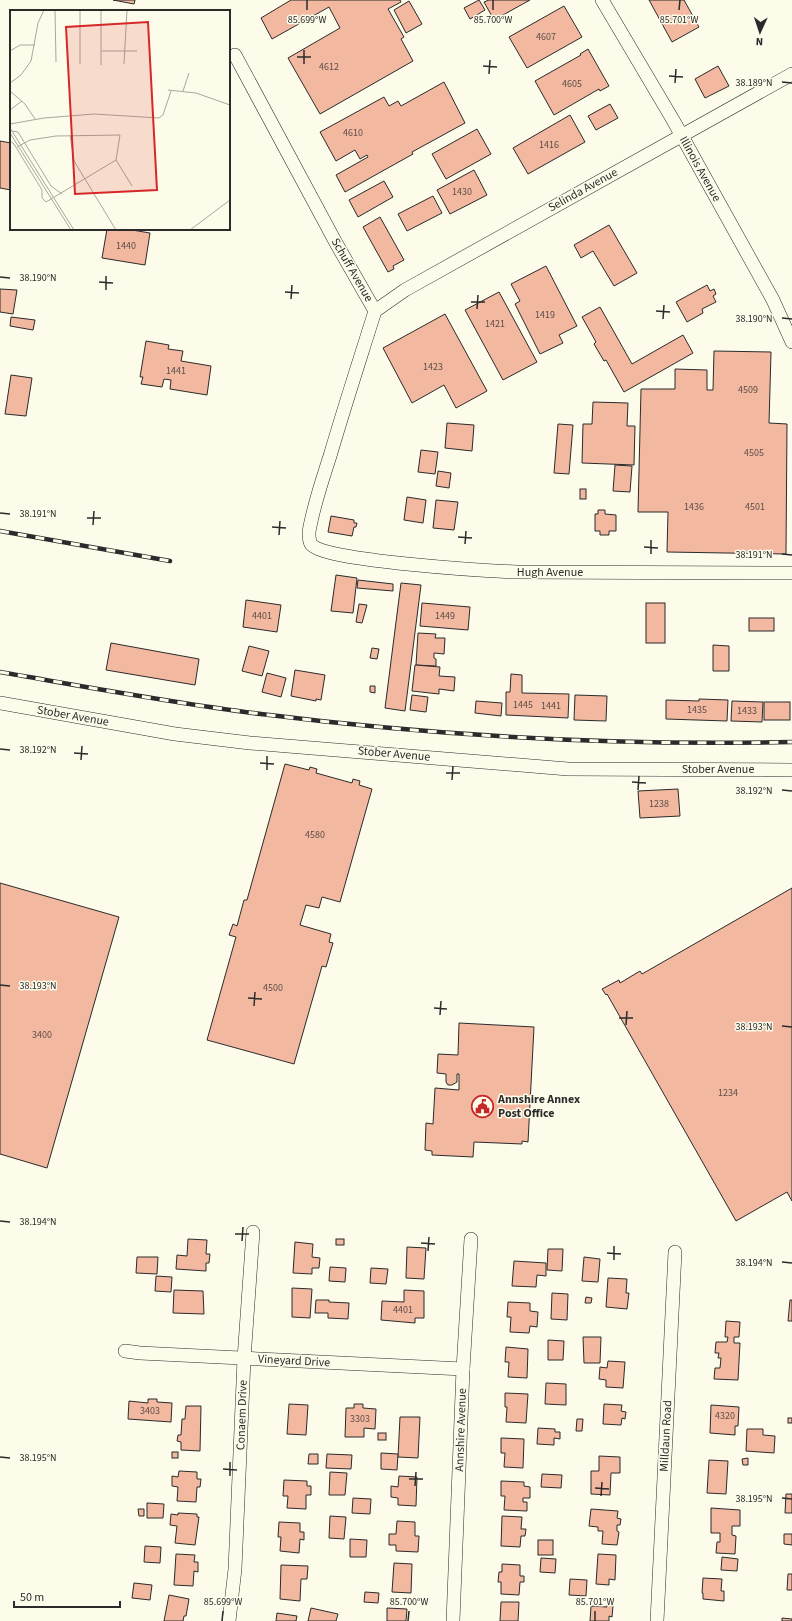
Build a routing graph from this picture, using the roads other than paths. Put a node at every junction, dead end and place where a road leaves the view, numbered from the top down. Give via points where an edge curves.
1 (602, 0) edge
2 (235, 56) dead end
3 (792, 74) edge
4 (681, 136) junction
5 (375, 311) junction
6 (792, 342) edge
7 (311, 545) joint
8 (792, 573) edge
9 (0, 703) edge
10 (792, 770) edge
11 (253, 1232) dead end
12 (471, 1239) dead end
13 (675, 1252) dead end
14 (125, 1351) dead end
15 (244, 1359) junction
16 (463, 1369) junction
17 (229, 1621) edge
18 (453, 1621) edge
19 (657, 1621) edge

1 - 4 street, Illinois Avenue
2 - 5 street, Schuff Avenue
3 - 4 street, Selinda Avenue
4 - 5 street, Selinda Avenue via 405,290
4 - 6 street, Illinois Avenue via 774,300
5 - 7 street, Schuff Avenue via 318,496 309,534
7 - 8 street, Hugh Avenue via 323,552 341,556 472,570
9 - 10 street, Stober Avenue via 175,734 250,743 568,769
11 - 15 street, Conaem Drive
12 - 16 street, Annshire Avenue
13 - 19 street, Milldaun Road
14 - 15 street, Vineyard Drive
15 - 16 street, Vineyard Drive
15 - 17 street, Conaem Drive via 235,1569
16 - 18 street, Annshire Avenue

